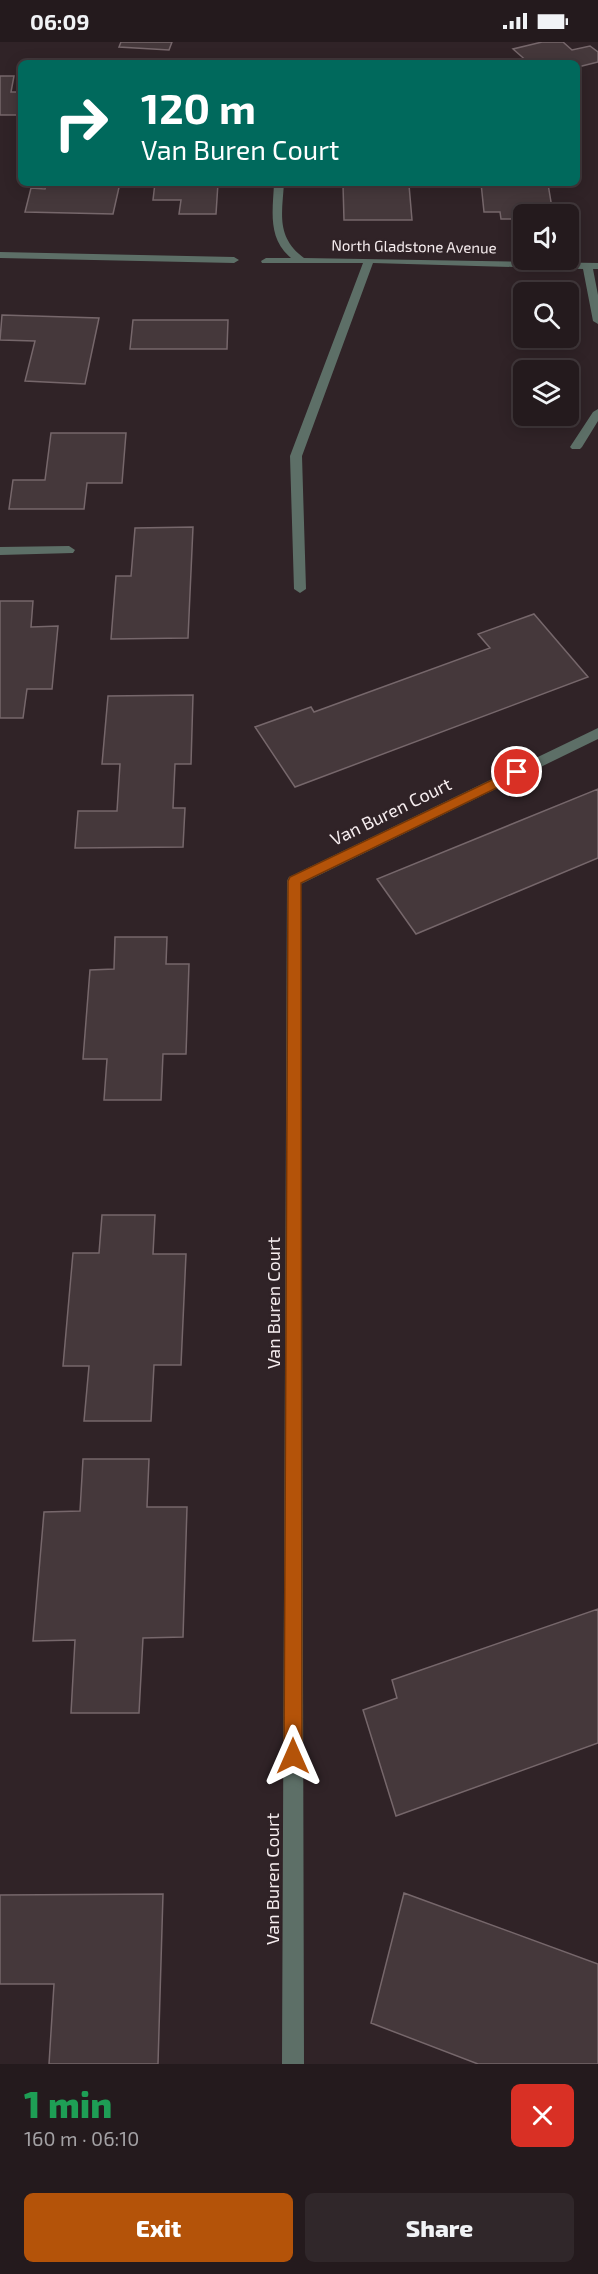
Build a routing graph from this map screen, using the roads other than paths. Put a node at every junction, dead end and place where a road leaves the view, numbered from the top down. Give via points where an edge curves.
1 (279, 186) edge
2 (0, 255) edge
3 (234, 260) dead end
4 (369, 260) junction
5 (266, 261) dead end
6 (302, 261) junction
7 (592, 266) edge
8 (598, 321) edge
9 (598, 412) edge
10 (576, 447) dead end
11 (0, 550) edge
12 (69, 550) dead end
13 (300, 589) dead end
14 (598, 733) edge
15 (292, 2064) edge

1 - 6 street via 278,239
2 - 3 street
4 - 6 street, North Gladstone Avenue
4 - 7 street, North Gladstone Avenue
4 - 13 street via 296,456
5 - 6 street, North Gladstone Avenue
7 - 8 street
9 - 10 street
11 - 12 street
14 - 15 street, Van Buren Court via 294,881

